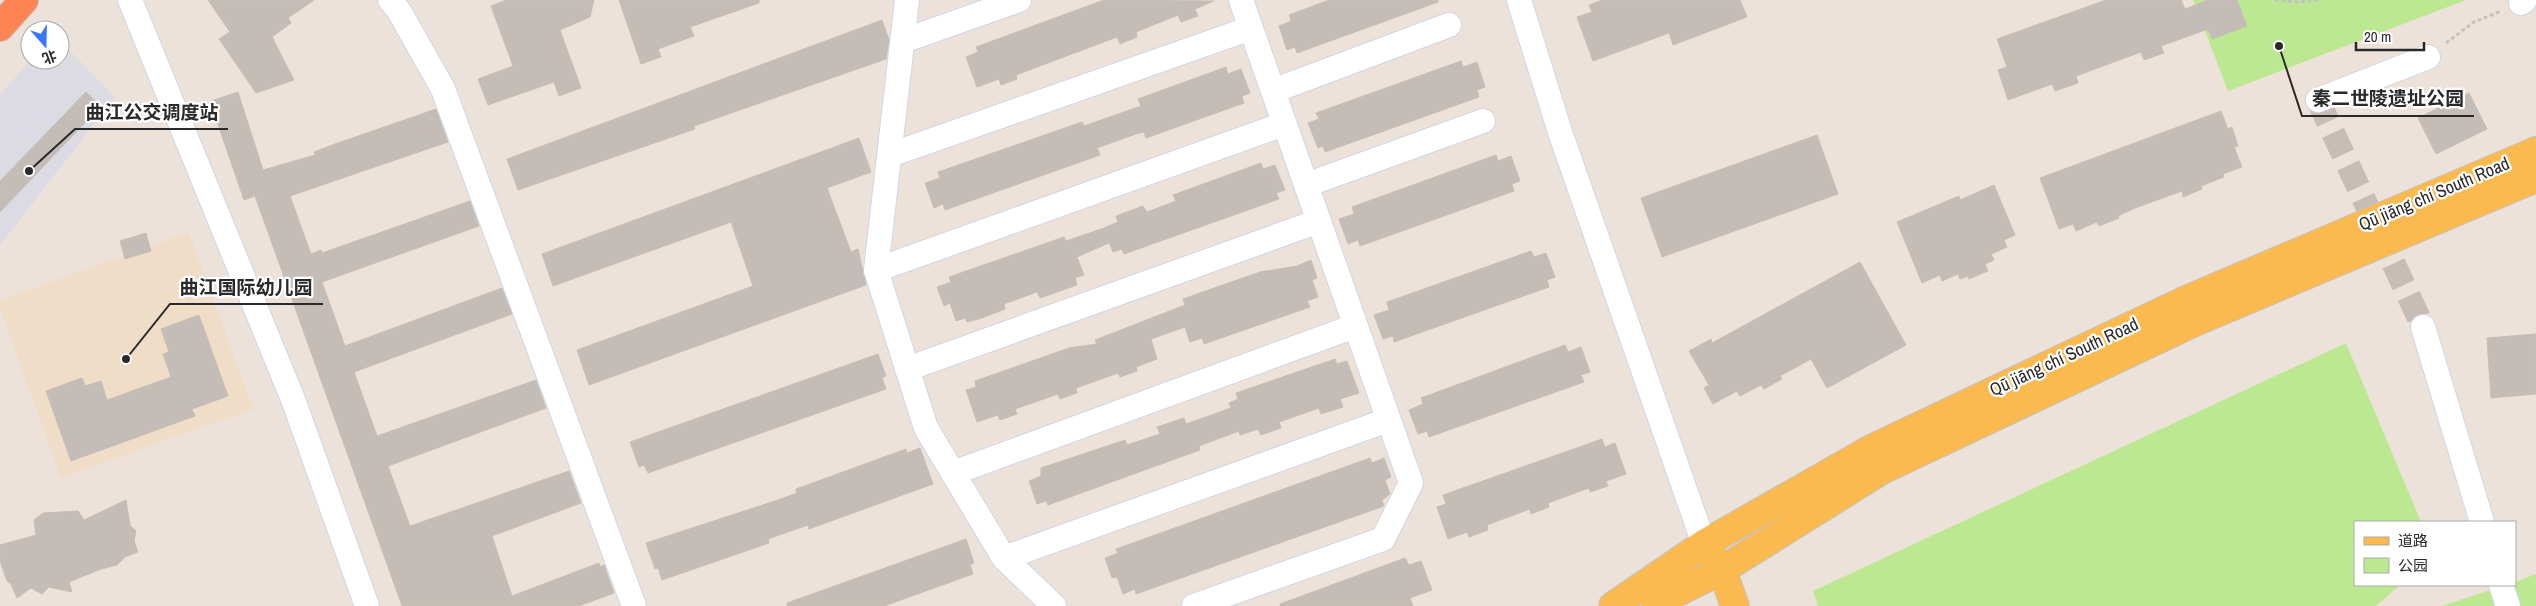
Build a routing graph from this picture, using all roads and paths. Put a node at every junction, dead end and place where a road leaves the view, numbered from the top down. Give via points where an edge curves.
1 (24, 0) edge
2 (130, 0) edge
3 (390, 0) edge
4 (907, 0) edge
5 (1019, 0) edge
6 (1241, 0) edge
7 (1520, 0) edge
8 (2275, 0) edge
9 (2319, 0) edge
10 (2523, 2) edge
11 (1449, 25) dead end
12 (0, 27) edge
13 (1251, 28) junction
14 (903, 41) junction
15 (2428, 57) joint
16 (1273, 91) junction
17 (2318, 100) dead end
18 (1483, 122) dead end
19 (1284, 124) junction
20 (2536, 151) edge
21 (890, 155) junction
22 (2536, 178) edge
23 (1306, 185) junction
24 (1318, 222) junction
25 (876, 270) junction
26 (1355, 326) junction
27 (2423, 327) tunnel mouth
28 (907, 369) junction
29 (1388, 420) junction
30 (953, 473) junction
31 (2482, 521) edge
32 (1704, 544) junction
33 (1004, 558) junction
34 (1722, 570) junction
35 (2502, 586) edge
36 (367, 606) edge
37 (634, 606) edge
38 (1054, 606) edge
39 (1194, 606) edge
40 (1613, 606) edge
41 (1656, 606) edge
42 (1735, 606) edge
43 (2508, 606) edge

1 - 12 highway
2 - 36 street via 294,402
3 - 37 street via 443,89
4 - 14 street
5 - 14 street
6 - 13 street
7 - 32 street via 1560,132
8 - 9 path
10 - 15 path via 2474,22
11 - 16 street
13 - 16 street
13 - 21 street
14 - 21 street
15 - 17 street
16 - 19 street
18 - 23 street
19 - 23 street
19 - 25 street
20 - 32 main road, Qū jiāng chí South Road via 2132,325 1871,449
21 - 25 street
22 - 34 main road, Qū jiāng chí South Road via 2196,322 1882,470
23 - 24 street
24 - 26 street
24 - 28 street
25 - 28 street
26 - 29 street
26 - 30 street
27 - 31 street
28 - 30 street via 926,428
29 - 33 street
29 - 39 street via 1411,484 1383,539
30 - 33 street
32 - 34 main road
32 - 40 main road, Qū jiāng chí South Road
33 - 38 street
34 - 41 main road, Qū jiāng chí South Road
34 - 42 main road
35 - 43 street

